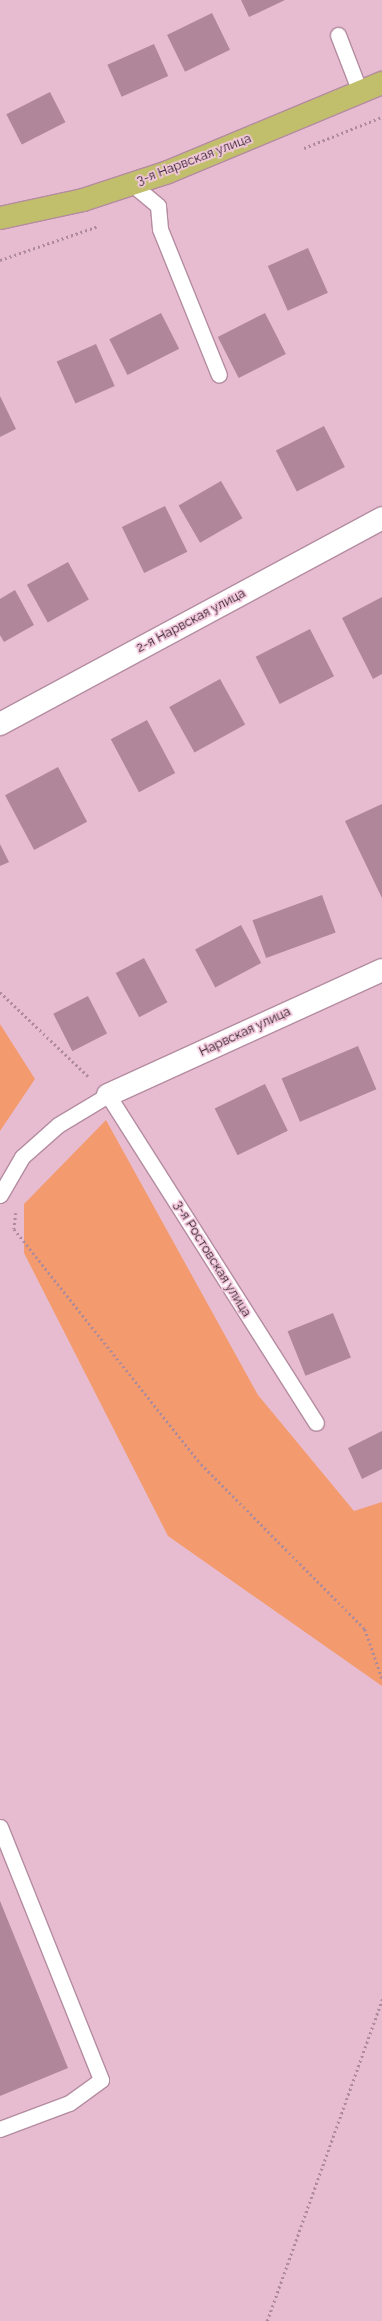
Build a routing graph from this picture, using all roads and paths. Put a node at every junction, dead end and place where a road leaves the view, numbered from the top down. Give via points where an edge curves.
1 (338, 35) dead end
2 (382, 83) edge
3 (360, 92) junction
4 (132, 184) junction
5 (0, 218) edge
6 (219, 375) dead end
7 (382, 518) edge
8 (0, 724) edge
9 (382, 970) edge
10 (0, 992) edge
11 (108, 1095) junction
12 (0, 1195) edge
13 (16, 1207) dead end
14 (316, 1423) dead end
15 (382, 1678) edge
16 (0, 1827) edge
17 (382, 1999) edge
18 (0, 2129) edge
19 (267, 2321) edge

1 - 3 lane
2 - 3 main road, 3-я Нарвская улица
3 - 4 main road, 3-я Нарвская улица
4 - 5 main road, 3-я Нарвская улица via 35,213
4 - 6 lane via 158,206 160,229
7 - 8 street, 2-я Нарвская улица
9 - 11 street, Нарвская улица
10 - 11 path
11 - 12 lane via 58,1125 22,1157
11 - 14 lane, 3-я Ростовская улица
13 - 15 path via 14,1229 201,1464 365,1629
16 - 18 lane via 101,2080 69,2103
17 - 19 path

